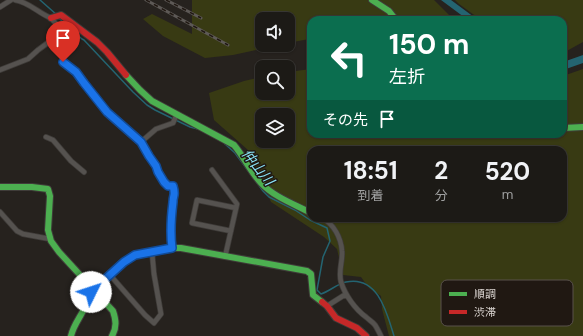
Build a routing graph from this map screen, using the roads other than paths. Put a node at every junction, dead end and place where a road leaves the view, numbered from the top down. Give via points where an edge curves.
1 (11, 0) edge
2 (15, 0) edge
3 (372, 0) edge
4 (0, 7) edge
5 (394, 16) edge
6 (51, 18) junction
7 (62, 30) junction
8 (0, 70) edge
9 (177, 114) junction
10 (583, 127) edge
11 (567, 128) edge
12 (46, 137) dead end
13 (141, 142) junction
14 (212, 170) dead end
15 (84, 172) dead end
16 (0, 187) edge
17 (236, 208) junction
18 (307, 210) edge
19 (0, 212) edge
20 (328, 222) edge
21 (231, 231) junction
22 (50, 239) junction
23 (172, 248) junction
24 (152, 252) junction
25 (225, 256) junction
26 (110, 275) junction
27 (92, 290) junction
28 (346, 294) junction
29 (327, 306) junction
30 (71, 336) edge
31 (112, 336) edge
32 (366, 336) edge
33 (381, 336) edge

1 - 4 street
2 - 6 street via 30,5
3 - 5 main road via 387,8
6 - 7 street
6 - 9 main road via 61,15 98,42 144,94
7 - 8 street via 28,59
7 - 13 street via 74,44 63,62 76,72 107,112
9 - 13 street via 173,123 156,130
9 - 18 main road via 234,145 267,189
10 - 11 main road
12 - 15 street via 53,140
13 - 23 street via 164,182 168,186 173,186 175,193
14 - 17 street via 237,204
16 - 22 main road via 48,189
17 - 21 street
17 - 21 street via 197,200 192,223
19 - 22 street via 17,231
20 - 28 street via 340,239 341,281
21 - 25 street
22 - 27 main road
23 - 24 main road
23 - 25 main road
24 - 26 main road via 135,255
24 - 26 street via 161,314 154,322
25 - 29 main road via 307,271 311,274 313,295
26 - 27 main road
27 - 30 main road
27 - 31 main road via 114,314 116,324
28 - 29 street
28 - 33 street via 360,312 374,323
29 - 32 main road via 336,318 357,328

